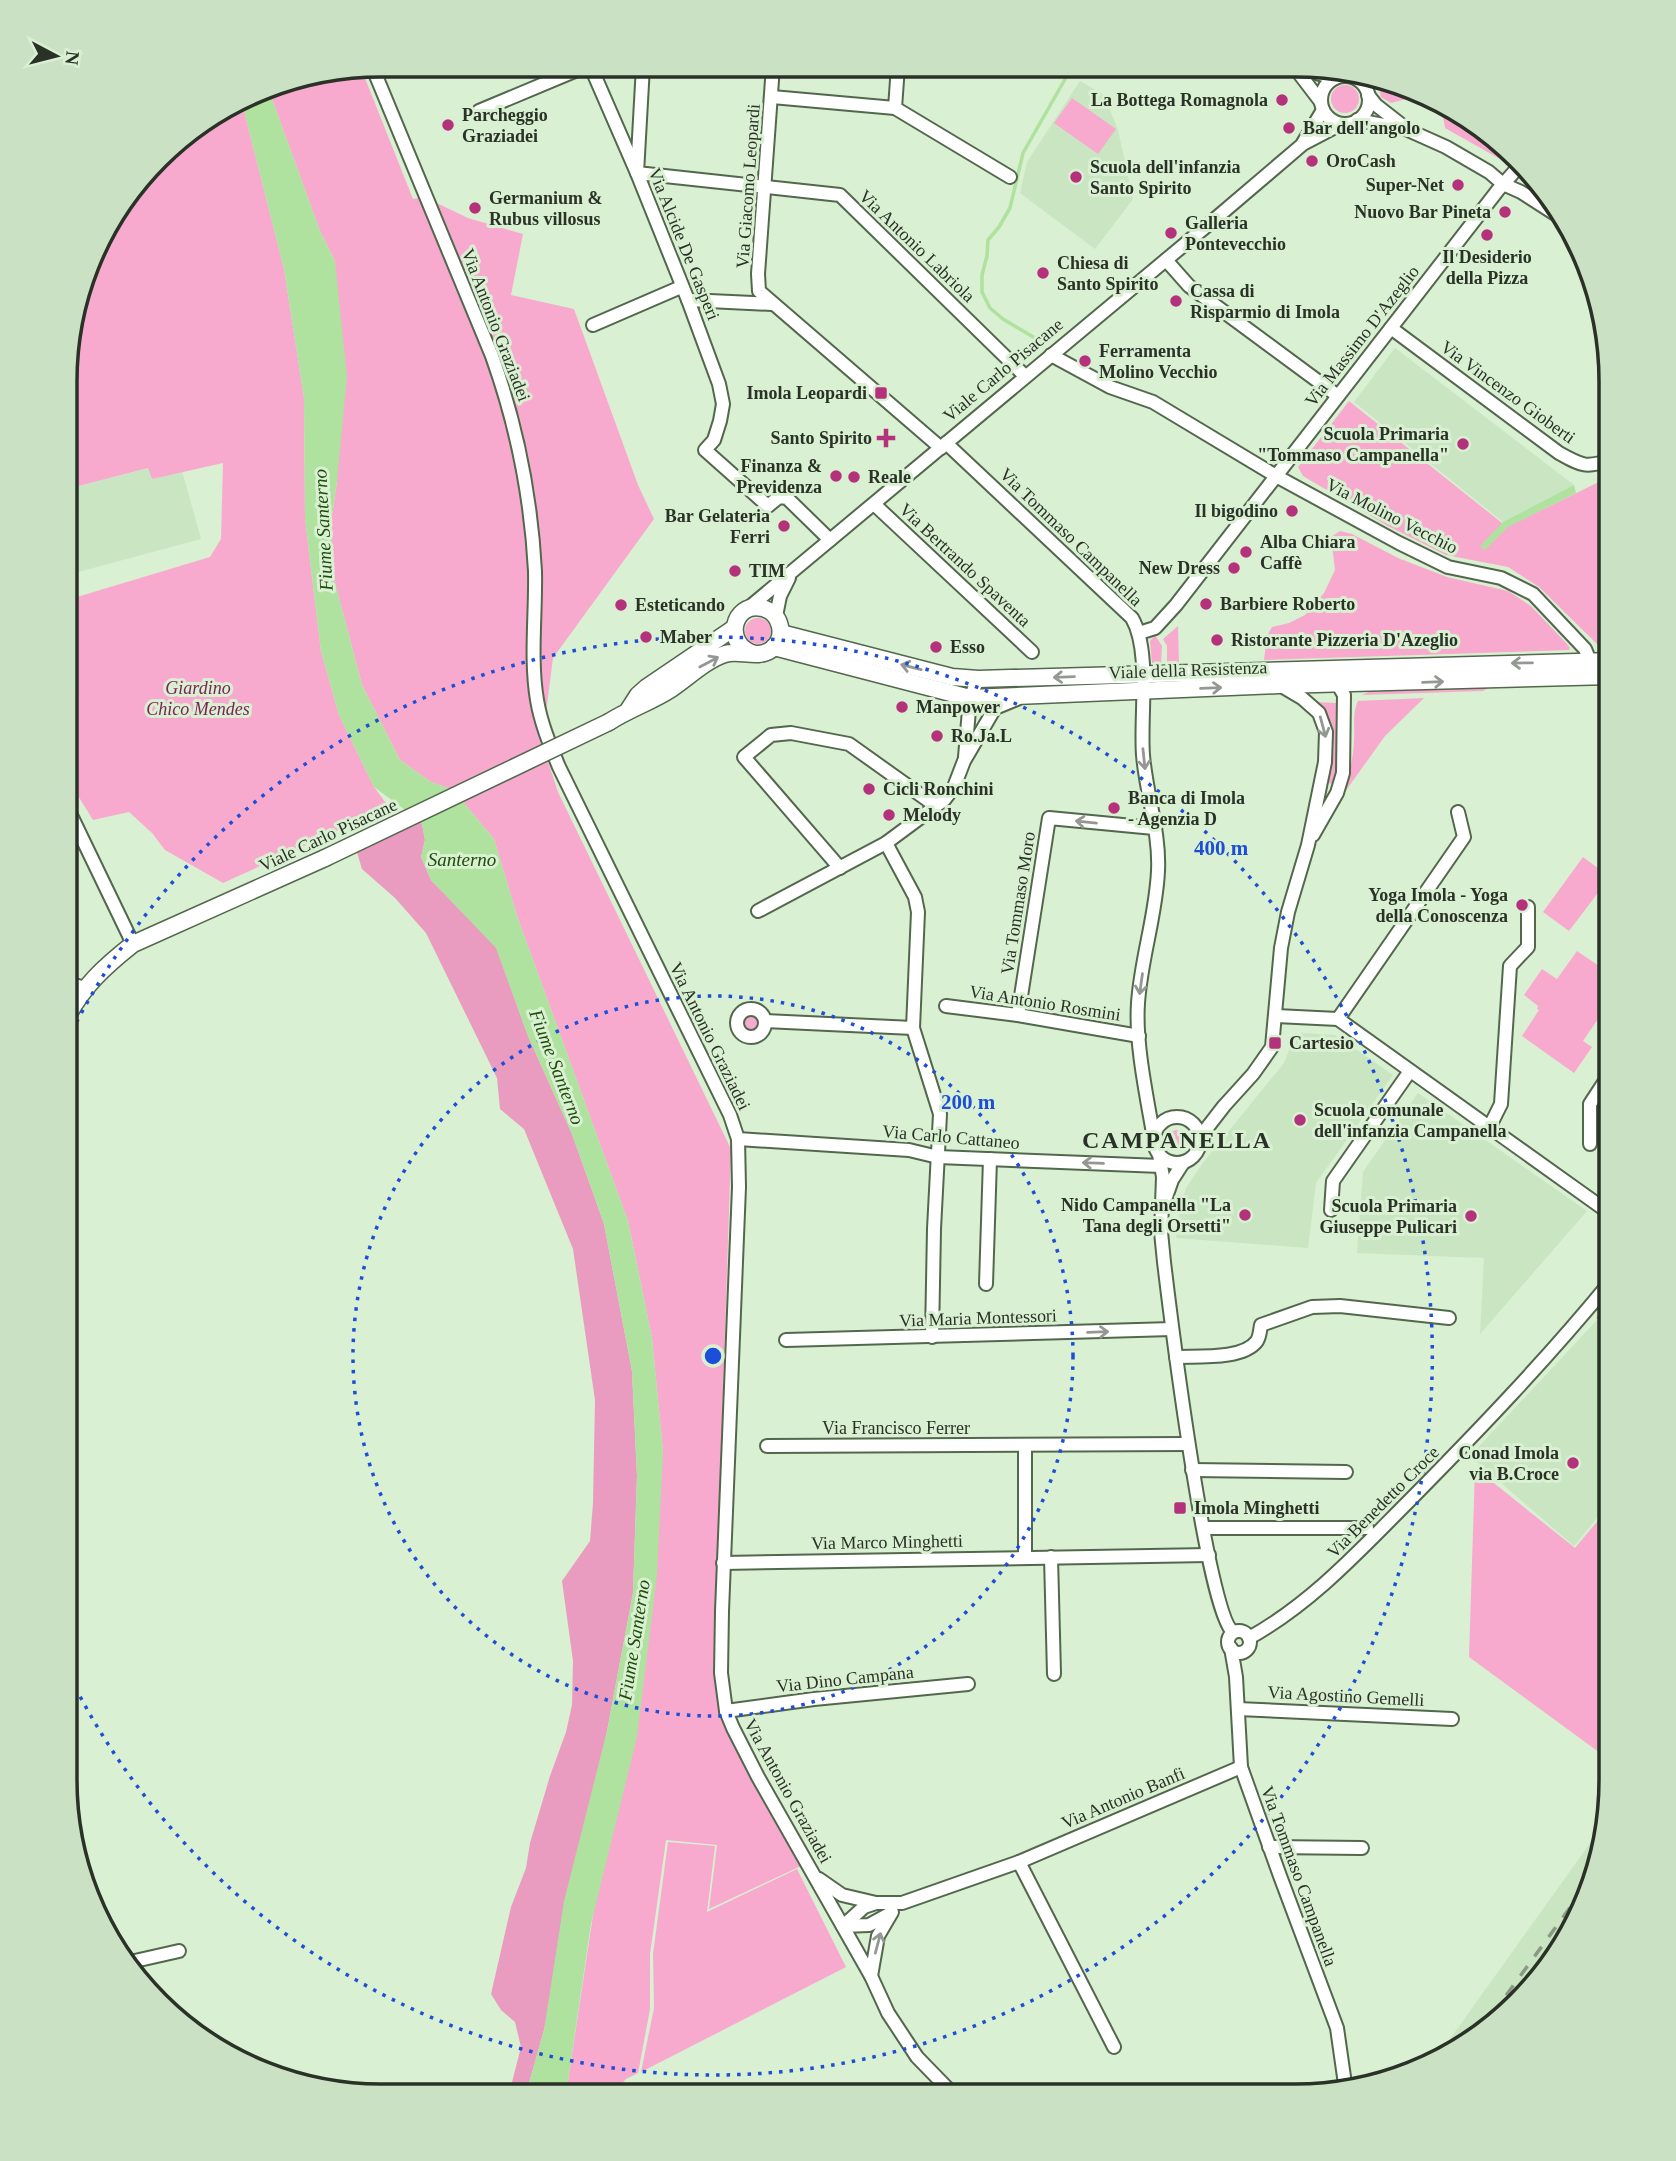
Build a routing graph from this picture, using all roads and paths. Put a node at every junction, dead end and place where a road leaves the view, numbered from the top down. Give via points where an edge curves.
1 (377, 77) edge
2 (561, 77) edge
3 (595, 77) edge
4 (642, 77) edge
5 (773, 77) edge
6 (897, 77) edge
7 (1301, 77) edge
8 (1333, 80) edge
9 (1367, 87) edge
10 (772, 97) junction
11 (1322, 106) junction
12 (895, 108) junction
13 (479, 111) dead end
14 (1357, 120) junction
15 (1341, 124) junction
16 (1408, 130) junction
17 (1303, 144) junction
18 (1515, 171) edge
19 (637, 173) junction
20 (1010, 177) dead end
21 (1503, 184) junction
22 (765, 188) junction
23 (1544, 207) edge
24 (1167, 260) junction
25 (681, 287) junction
26 (688, 300) junction
27 (772, 304) junction
28 (593, 325) dead end
29 (1391, 328) junction
30 (1051, 355) junction
31 (1025, 376) junction
32 (1338, 396) junction
33 (944, 446) junction
34 (1599, 464) edge
35 (1276, 476) junction
36 (874, 504) junction
37 (830, 540) junction
38 (792, 572) junction
39 (743, 612) junction
40 (776, 616) junction
41 (734, 628) junction
42 (1139, 633) junction
43 (777, 640) junction
44 (1032, 652) dead end
45 (755, 654) junction
46 (688, 659) junction
47 (1590, 662) junction
48 (1599, 662) edge
49 (1328, 669) junction
50 (1599, 676) edge
51 (978, 680) junction
52 (1142, 683) junction
53 (1279, 685) junction
54 (671, 689) junction
55 (1341, 689) junction
56 (1027, 696) junction
57 (976, 698) junction
58 (628, 710) junction
59 (980, 735) junction
60 (964, 761) junction
61 (936, 806) junction
62 (1458, 812) dead end
63 (77, 828) edge
64 (1154, 828) junction
65 (886, 843) junction
66 (1308, 845) junction
67 (840, 868) junction
68 (1528, 906) dead end
69 (758, 911) dead end
70 (133, 944) junction
71 (77, 986) edge
72 (84, 988) junction
73 (77, 1000) edge
74 (947, 1006) dead end
75 (1018, 1015) junction
76 (1276, 1016) junction
77 (1338, 1019) junction
78 (765, 1021) dead end
79 (913, 1028) junction
80 (1139, 1036) junction
81 (1410, 1071) junction
82 (1146, 1088) junction
83 (1599, 1090) edge
84 (1221, 1110) junction
85 (1181, 1119) junction
86 (1489, 1128) junction
87 (1200, 1137) junction
88 (738, 1139) junction
89 (1590, 1144) dead end
90 (1158, 1155) junction
91 (938, 1157) junction
92 (990, 1159) junction
93 (1183, 1163) junction
94 (1599, 1206) edge
95 (1162, 1207) junction
96 (1331, 1210) dead end
97 (986, 1284) dead end
98 (1599, 1296) edge
99 (1450, 1318) dead end
100 (1172, 1329) junction
101 (932, 1337) junction
102 (786, 1340) dead end
103 (1176, 1356) junction
104 (1188, 1444) junction
105 (1025, 1445) junction
106 (767, 1446) dead end
107 (1192, 1470) junction
108 (1346, 1472) dead end
109 (1204, 1528) junction
110 (1367, 1528) dead end
111 (1209, 1555) junction
112 (1025, 1557) junction
113 (1051, 1557) junction
114 (723, 1563) junction
115 (1233, 1632) junction
116 (1250, 1638) junction
117 (1237, 1650) junction
118 (1054, 1674) dead end
119 (968, 1684) dead end
120 (1238, 1709) junction
121 (726, 1711) junction
122 (1452, 1719) dead end
123 (1241, 1767) junction
124 (1269, 1847) junction
125 (1362, 1848) dead end
126 (1019, 1862) junction
127 (814, 1875) junction
128 (876, 1903) junction
129 (897, 1908) junction
130 (843, 1926) junction
131 (180, 1951) dead end
132 (137, 1961) edge
133 (871, 1976) junction
134 (1114, 2047) dead end
135 (1345, 2079) edge
136 (943, 2084) edge

1 - 88 street, Via Antonio Graziadei via 507,398 530,503 534,673 543,728
2 - 13 street, Via Alcide De Gasperi
3 - 19 street, Via Alcide De Gasperi
4 - 19 street
5 - 10 street, Via Giacomo Leopardi
6 - 12 street
7 - 11 street
8 - 11 street via 1325,88
9 - 14 street via 1367,108
9 - 16 street via 1376,105
10 - 12 street
10 - 22 street, Via Giacomo Leopardi
11 - 15 street
11 - 17 street, Viale Carlo Pisacane
12 - 20 street
14 - 15 street
14 - 16 street
15 - 17 street, Viale Carlo Pisacane
16 - 21 street via 1446,147
17 - 24 street, Viale Carlo Pisacane
18 - 21 street, Via Massimo D'Azeglio
19 - 22 street, Via Antonio Labriola
19 - 25 street, Via Alcide De Gasperi
21 - 23 street
21 - 29 street, Via Massimo D'Azeglio
22 - 27 street, Via Giacomo Leopardi via 759,291
22 - 31 street, Via Antonio Labriola via 840,195
24 - 30 street, Viale Carlo Pisacane
24 - 32 street via 1189,286
25 - 26 street, Via Alcide De Gasperi
25 - 28 street
26 - 27 street
26 - 37 street, Via Alcide De Gasperi via 723,404 714,440 705,450 768,506 779,497 787,498
27 - 33 street, Via Giacomo Leopardi
29 - 32 street, Via Massimo D'Azeglio
29 - 34 street, Via Vincenzo Gioberti via 1559,453 1576,462
30 - 31 street, Viale Carlo Pisacane
30 - 35 street, Via Molino Vecchio via 1110,387 1153,402
31 - 33 street, Viale Carlo Pisacane
32 - 35 street, Via Massimo D'Azeglio
33 - 36 street, Viale Carlo Pisacane
33 - 42 street, Via Tommaso Campanella via 1132,618
35 - 42 street, Via Massimo D'Azeglio via 1169,613 1155,628
35 - 47 street, Via Molino Vecchio via 1448,567 1501,578 1533,594 1585,649
36 - 37 street, Viale Carlo Pisacane
36 - 44 street, Via Bertrando Spaventa
37 - 38 street, Viale Carlo Pisacane
38 - 39 street, Viale Carlo Pisacane
38 - 40 street, Viale Carlo Pisacane
39 - 40 main road via 757,607
39 - 41 main road, Viale Carlo Pisacane
40 - 43 main road via 781,627
41 - 45 main road via 741,648
41 - 46 main road, Viale Carlo Pisacane
42 - 52 street, Via Tommaso Campanella
43 - 45 main road, Viale Carlo Pisacane via 768,651
51 -> 43 main road, Viale della Resistenza
43 - 57 main road, Viale della Resistenza
54 -> 45 main road, Viale Carlo Pisacane via 726,653
46 - 54 main road via 669,677
46 - 58 main road, Viale Carlo Pisacane via 647,687
47 - 48 main road, Viale della Resistenza
47 -> 49 main road, Viale della Resistenza
49 - 52 main road, Viale della Resistenza
49 - 55 street
55 -> 50 main road, Viale della Resistenza via 1365,684
52 -> 51 main road, Viale della Resistenza
51 - 57 street
52 -> 53 main road, Viale della Resistenza
52 - 56 main road, Viale della Resistenza
52 -> 64 street, Via Tommaso Campanella via 1143,755
53 - 55 main road, Viale della Resistenza
53 -> 66 street via 1319,713 1326,732 1325,762
54 - 58 main road, Viale Carlo Pisacane
55 - 66 street via 1343,773
56 - 57 main road, Viale della Resistenza
56 - 59 street via 995,708
57 - 59 street
57 - 60 street
58 - 70 main road, Viale Carlo Pisacane, bridge via 325,858
59 - 60 street
60 - 61 street via 954,788
61 - 65 street
61 - 67 street via 849,744 791,733 771,735 744,757
62 - 77 street via 1464,837
63 - 70 street
64 -> 75 street, Via Tommaso Moro via 1049,818
64 -> 80 street, Via Tommaso Campanella via 1158,868 1138,1002
65 - 67 street
65 - 79 street via 915,897 918,912
66 - 76 street, Via Tommaso Campanella via 1285,924
67 - 69 street
68 - 86 street via 1528,947 1510,966 1501,1104
70 - 72 main road, Viale Carlo Pisacane
71 - 72 street
72 - 73 main road, Viale Carlo Pisacane
74 - 75 street, Via Antonio Rosmini
75 - 80 street, Via Antonio Rosmini
76 - 77 street
76 - 84 street, Via Tommaso Campanella via 1267,1057
77 - 81 street
78 - 79 street
79 - 91 street via 939,1105
80 - 82 street, Via Tommaso Campanella
81 - 86 street
81 - 96 street via 1333,1181
82 - 85 street via 1162,1112
82 - 90 street, Via Tommaso Campanella
83 - 89 street via 1590,1104
84 - 85 street via 1199,1119
84 - 87 street, Via Tommaso Campanella
85 - 87 street via 1193,1124
85 - 90 street via 1162,1124 1154,1138
86 - 94 street
87 - 93 street, Via Tommaso Campanella via 1198,1150
88 - 91 street, Via Carlo Cattaneo via 909,1150
88 - 114 street, Via Antonio Graziadei
90 -> 92 street, Via Carlo Cattaneo
90 - 93 street, Via Carlo Cattaneo
90 - 95 street, Via Tommaso Campanella
91 - 92 street, Via Carlo Cattaneo
91 - 101 street
92 - 97 street
93 - 95 street, Via Tommaso Campanella
95 - 100 street, Via Tommaso Campanella
98 - 116 street, Via Benedetto Croce via 1465,1445 1345,1565 1291,1611
99 - 103 street via 1312,1307 1261,1325 1259,1339 1237,1353
101 -> 100 street, Via Maria Montessori
100 - 103 street, Via Tommaso Campanella
101 - 102 street, Via Maria Montessori
103 - 104 street, Via Tommaso Campanella
104 - 105 street, Via Francisco Ferrer
104 - 107 street, Via Tommaso Campanella
105 - 106 street, Via Francisco Ferrer
105 - 112 street
107 - 108 street
107 - 109 street, Via Tommaso Campanella
109 - 110 street
109 - 111 street, Via Tommaso Campanella
111 - 113 street, Via Marco Minghetti
111 - 115 street, Via Tommaso Campanella via 1225,1622
112 - 113 street, Via Marco Minghetti
112 - 114 street, Via Marco Minghetti
113 - 118 street
114 - 121 street, Via Antonio Graziadei via 721,1673
115 - 116 street via 1243,1631
115 - 117 street, Via Tommaso Campanella via 1228,1642
116 - 117 street via 1250,1645
117 - 120 street, Via Tommaso Campanella
119 - 121 street, Via Dino Campana
120 - 122 street, Via Agostino Gemelli
120 - 123 street, Via Tommaso Campanella
121 - 127 street, Via Antonio Graziadei
123 - 124 street, Via Tommaso Campanella
123 - 126 street, Via Antonio Banfi
124 - 125 street
124 - 135 street, Via Tommaso Campanella via 1337,2028
126 - 129 street, Via Antonio Banfi
126 - 134 street
127 - 128 street, Via Antonio Banfi via 842,1895
127 - 130 street, Via Antonio Graziadei
128 - 129 street, Via Antonio Banfi
128 - 130 street via 864,1907
129 - 130 street, Via Antonio Banfi via 869,1925
133 -> 129 street via 878,1936
130 - 133 street, Via Antonio Graziadei
131 - 132 street
133 - 136 street, Via Antonio Graziadei via 917,2057

